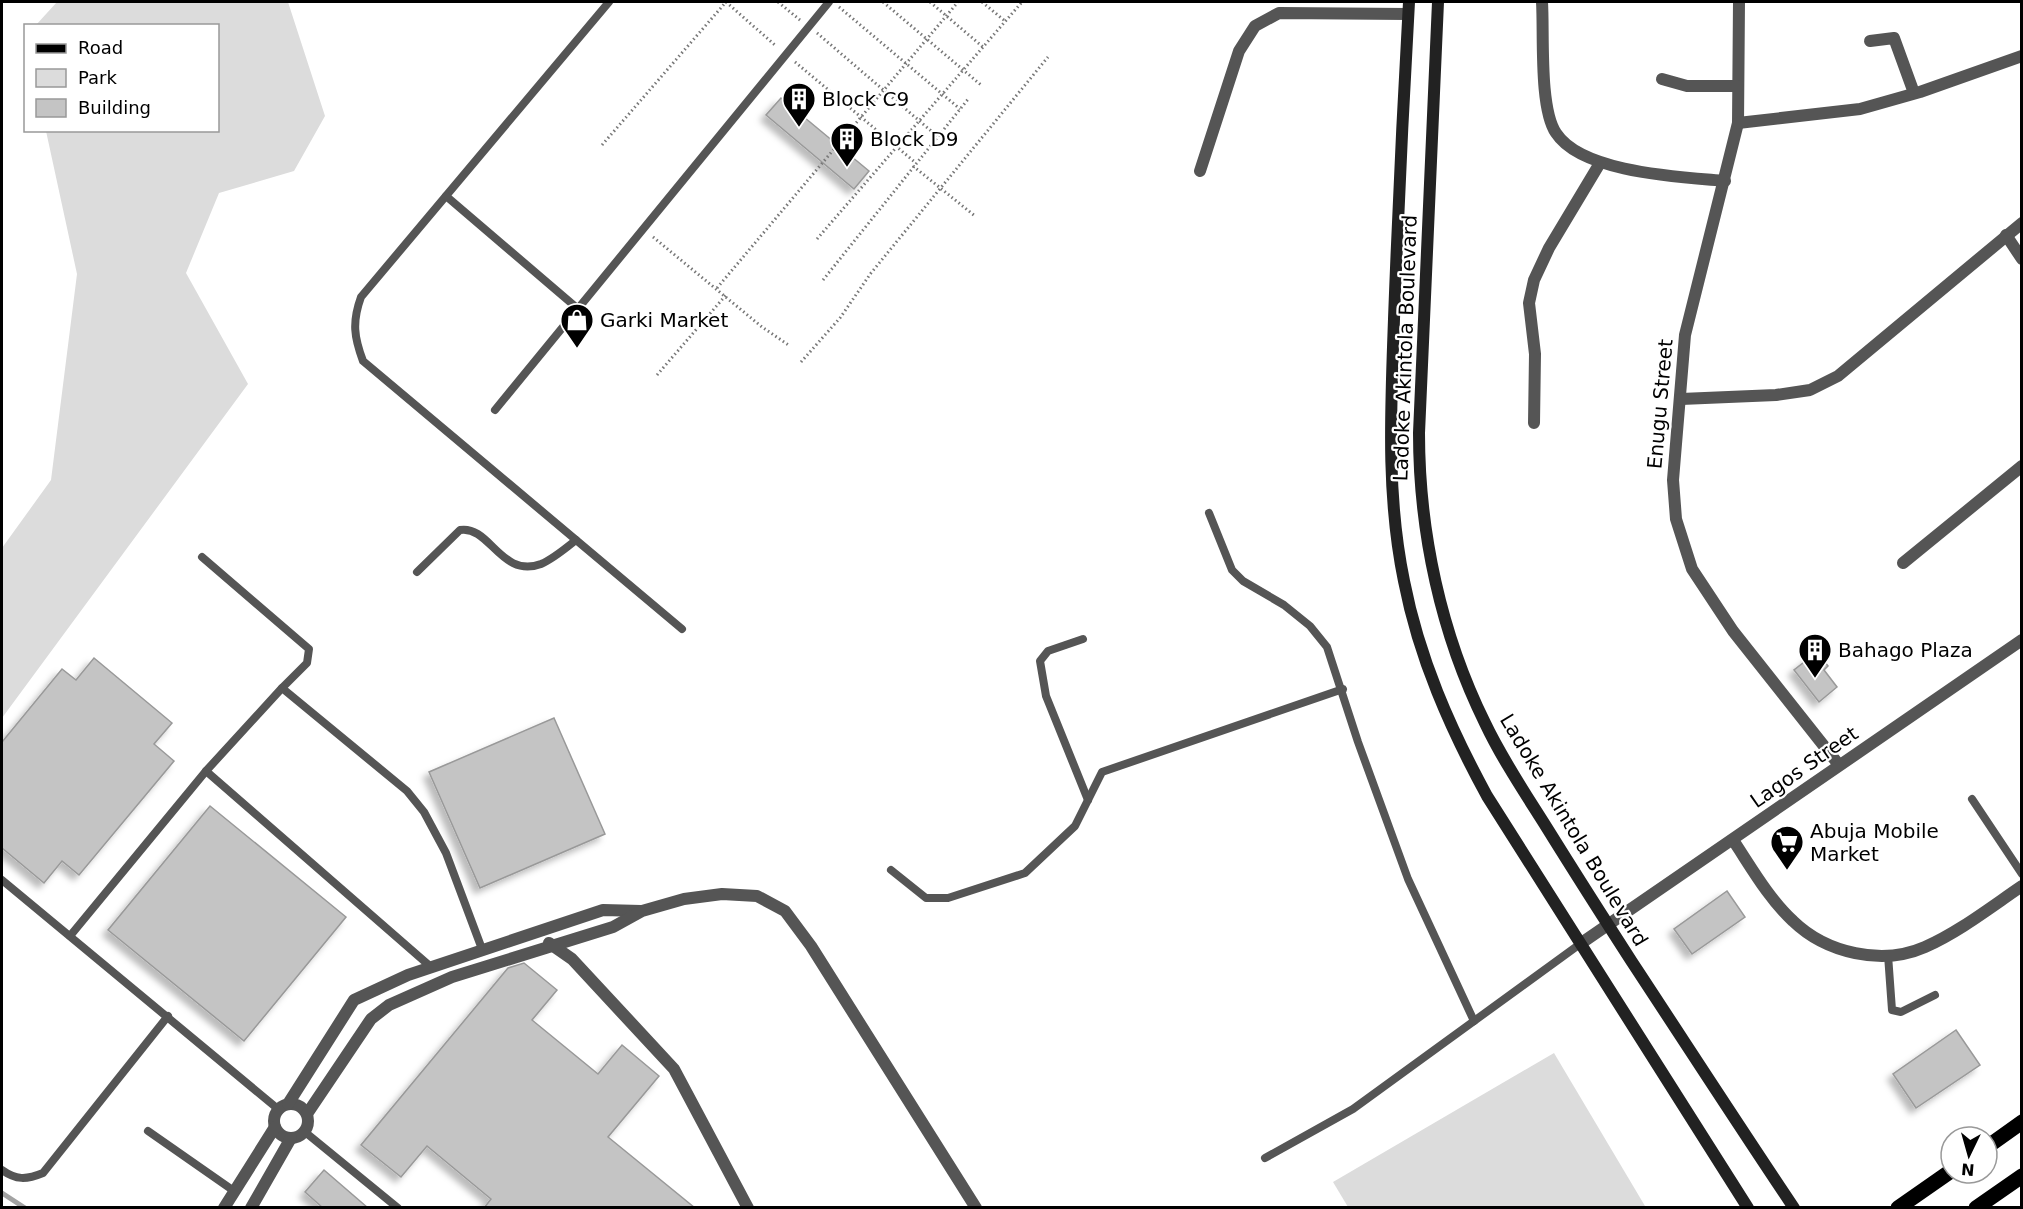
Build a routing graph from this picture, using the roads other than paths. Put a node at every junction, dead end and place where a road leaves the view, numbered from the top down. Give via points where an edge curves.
1 (609, 2) edge
2 (831, 2) edge
3 (1438, 2) edge
4 (1542, 2) edge
5 (1739, 2) edge
6 (1408, 8) edge
7 (1870, 41) dead end
8 (2022, 56) edge
9 (1662, 79) dead end
10 (1738, 86) junction
11 (1914, 93) junction
12 (1738, 123) junction
13 (1600, 163) junction
14 (1200, 171) dead end
15 (1725, 181) junction
16 (446, 196) junction
17 (2022, 223) edge
18 (2006, 235) junction
19 (2022, 259) edge
20 (577, 308) junction
21 (1681, 399) junction
22 (495, 410) dead end
23 (1534, 423) dead end
24 (2022, 466) edge
25 (1209, 513) dead end
26 (576, 540) junction
27 (202, 557) dead end
28 (1903, 563) dead end
29 (417, 572) dead end
30 (682, 629) dead end
31 (1083, 639) dead end
32 (2022, 640) edge
33 (282, 688) junction
34 (1343, 689) junction
35 (1839, 765) junction
36 (206, 771) junction
37 (1972, 799) dead end
38 (1088, 800) junction
39 (1733, 840) junction
40 (891, 870) dead end
41 (2022, 874) edge
42 (2, 880) edge
43 (2022, 886) edge
44 (642, 911) junction
45 (1607, 924) junction
46 (535, 933) junction
47 (70, 936) junction
48 (1580, 944) junction
49 (553, 946) junction
50 (482, 949) junction
51 (1888, 955) junction
52 (430, 966) junction
53 (1935, 995) dead end
54 (168, 1016) junction
55 (1474, 1021) junction
56 (283, 1106) junction
57 (307, 1114) junction
58 (2022, 1122) edge
59 (274, 1127) junction
60 (148, 1131) dead end
61 (304, 1132) junction
62 (291, 1138) junction
63 (1999, 1138) edge
64 (1265, 1158) dead end
65 (2, 1170) edge
66 (2022, 1176) edge
67 (1939, 1179) edge
68 (234, 1191) junction
69 (224, 1208) edge
70 (251, 1208) edge
71 (398, 1208) edge
72 (748, 1208) edge
73 (976, 1208) edge
74 (1748, 1208) edge
75 (1794, 1208) edge
76 (1898, 1208) edge
77 (1976, 1208) edge

1 - 16 lane
2 - 20 lane via 784,53
3 - 45 street, Ladoke Akintola Boulevard via 1419,434 1425,529 1461,666 1484,722
4 - 13 street via 1545,96 1551,122 1556,134 1568,145
5 - 10 street, Enugu Street
6 - 14 street via 1280,13 1255,26 1239,51
6 - 48 street, Ladoke Akintola Boulevard via 1390,433 1391,480 1404,582 1431,680 1456,738 1487,796
7 - 11 street via 1894,38
8 - 11 street
9 - 10 street via 1687,86
10 - 12 street, Enugu Street
11 - 12 street via 1860,109
12 - 15 street, Enugu Street
13 - 15 street via 1643,173
13 - 23 street via 1534,280 1529,303
15 - 21 street, Enugu Street via 1685,334
16 - 20 lane
16 - 26 lane via 361,297 354,319 355,338 363,361
17 - 18 street
18 - 19 street
18 - 21 street via 1838,376 1810,390 1776,395
20 - 22 lane
21 - 35 street, Enugu Street via 1673,480 1676,519 1692,568 1733,631
24 - 28 street
25 - 34 lane via 1232,570 1310,626 1327,647
26 - 29 lane via 543,564 531,567 516,565 478,534 460,530
26 - 30 lane
27 - 33 lane via 309,649 307,663
31 - 38 lane via 1048,651 1040,661 1047,696
32 - 35 street, Lagos Street
33 - 36 lane
33 - 50 lane via 407,791 424,812 446,853
34 - 38 lane via 1102,772
34 - 55 lane via 1408,879
35 - 39 street, Lagos Street
36 - 47 lane
36 - 52 lane
37 - 41 lane
38 - 40 lane via 1075,826 1025,873 948,898 926,898
39 - 45 street, Lagos Street
39 - 51 street via 1793,921 1822,943 1858,954
42 - 47 lane
43 - 51 street via 1924,948
44 - 46 street via 603,910
44 - 49 street via 613,927
44 - 73 street via 684,899 722,894 757,896 785,910
45 - 48 street, Lagos Street
45 - 75 street, Ladoke Akintola Boulevard
46 - 49 street
46 - 50 street
47 - 54 lane
48 - 55 lane
48 - 74 street, Ladoke Akintola Boulevard
49 - 57 street via 452,977 389,1005 371,1019
49 - 72 street via 572,959 674,1069
50 - 52 street
51 - 53 lane via 1892,1010 1901,1012
52 - 56 street via 354,1000
54 - 56 lane
54 - 65 lane via 43,1173 29,1179 14,1178
55 - 64 lane via 1353,1109
56 - 57 street via 300,1106
56 - 59 street via 273,1121
57 - 61 street
58 - 63 main road
59 - 62 street
59 - 68 street
60 - 68 lane
61 - 62 street
61 - 71 lane
62 - 70 street
66 - 77 main road
67 - 76 main road
68 - 69 street

